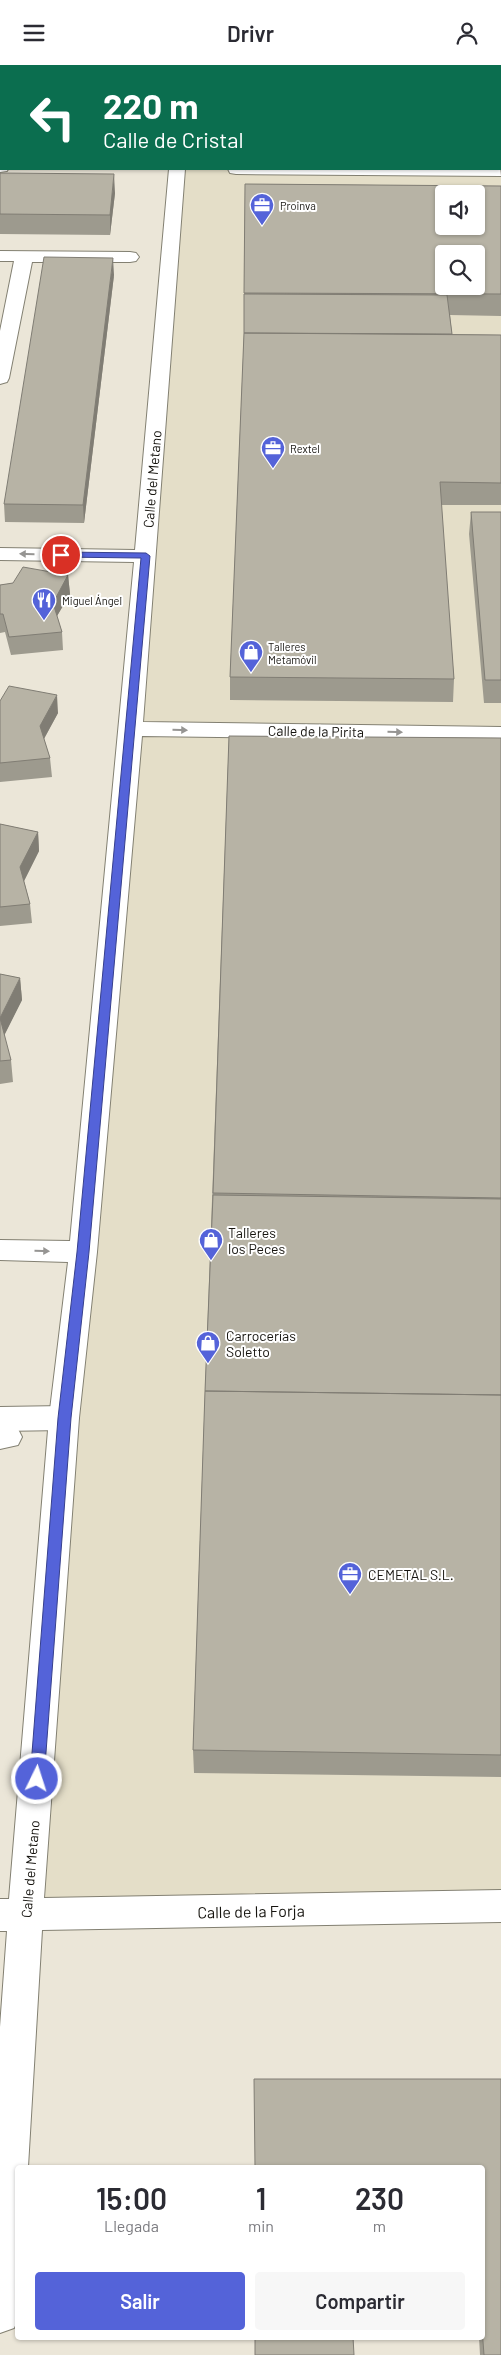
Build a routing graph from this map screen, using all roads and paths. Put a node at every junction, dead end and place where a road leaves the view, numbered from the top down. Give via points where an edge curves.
1 (177, 170) edge
2 (368, 170) edge
3 (501, 171) edge
4 (0, 256) edge
5 (24, 256) junction
6 (130, 257) dead end
7 (0, 378) edge
8 (0, 554) edge
9 (146, 556) junction
10 (131, 729) junction
11 (501, 734) edge
12 (0, 1250) edge
13 (83, 1252) junction
14 (64, 1418) junction
15 (2, 1431) edge
16 (501, 1906) edge
17 (12, 1915) edge
18 (0, 2314) edge

1 - 9 street, Calle del Metano
2 - 3 street
4 - 5 street
5 - 6 street
5 - 7 street
9 -> 8 street
9 - 10 street, Calle del Metano
10 -> 11 street, Calle de la Pirita
10 - 13 street, Calle del Metano
12 -> 13 street
13 - 14 street, Calle del Metano
14 - 15 street
14 - 17 street, Calle del Metano via 34,1826
16 - 17 street, Calle de la Forja
17 - 18 street, Calle del Metano

